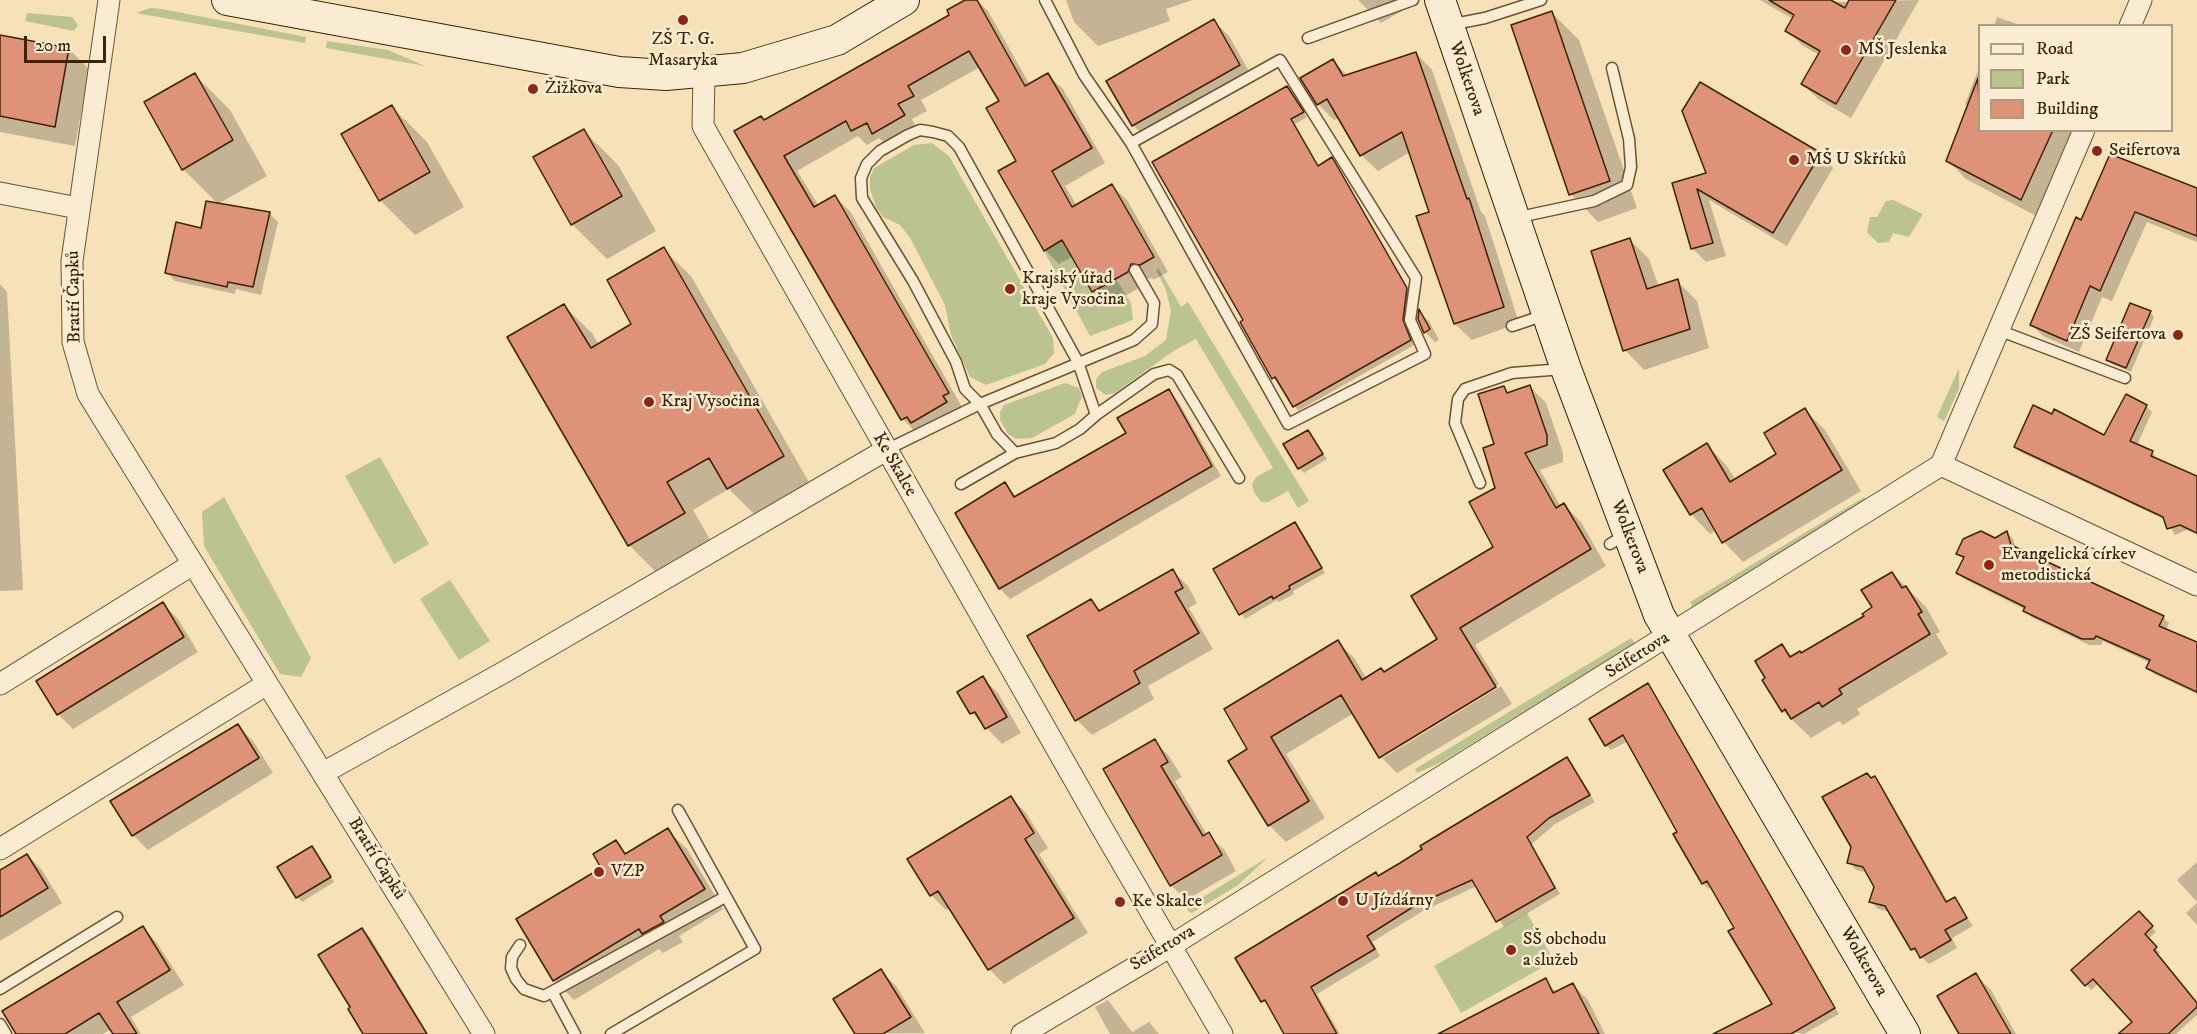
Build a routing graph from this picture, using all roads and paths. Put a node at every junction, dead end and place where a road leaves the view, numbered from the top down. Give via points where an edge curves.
1 (109, 0) edge
2 (227, 0) edge
3 (904, 0) edge
4 (1045, 0) edge
5 (1413, 0) edge
6 (1541, 0) edge
7 (2140, 0) edge
8 (1444, 13) edge
9 (2131, 24) edge
10 (1308, 38) dead end
11 (1612, 68) dead end
12 (704, 74) junction
13 (2083, 132) edge
14 (1131, 143) junction
15 (0, 193) edge
16 (78, 208) junction
17 (1514, 218) junction
18 (1135, 270) dead end
19 (1548, 315) junction
20 (1512, 326) dead end
21 (1998, 330) junction
22 (1078, 362) junction
23 (1566, 369) junction
24 (2125, 378) dead end
25 (980, 404) junction
26 (1096, 415) junction
27 (886, 450) junction
28 (1015, 453) junction
29 (1941, 465) junction
30 (1239, 478) dead end
31 (1480, 483) dead end
32 (961, 484) dead end
33 (194, 564) junction
34 (2197, 585) edge
35 (1672, 635) junction
36 (0, 684) edge
37 (267, 684) junction
38 (323, 773) junction
39 (678, 810) dead end
40 (0, 849) edge
41 (725, 897) junction
42 (117, 917) dead end
43 (1172, 944) junction
44 (520, 945) dead end
45 (0, 989) edge
46 (553, 993) junction
47 (0, 1024) edge
48 (6, 1034) edge
49 (484, 1034) edge
50 (575, 1034) edge
51 (611, 1034) edge
52 (1022, 1034) edge
53 (1222, 1034) edge
54 (1905, 1034) edge

1 - 16 street, Bratří Čapků
2 - 12 street via 619,72
3 - 12 street via 837,40 743,68
4 - 14 lane via 1084,75
5 - 10 lane
6 - 8 lane via 1485,18
7 - 9 street
8 - 17 street, Wolkerova
11 - 17 lane via 1629,139 1631,167 1627,185 1594,201
12 - 27 street, Ke Skalce via 702,126
13 - 21 street
14 - 14 lane via 1288,424 1425,354 1410,320 1416,278 1280,60
15 - 16 street
16 - 33 street, Bratří Čapků via 72,261 73,342 88,394
17 - 19 street, Wolkerova
18 - 22 lane via 1154,303 1152,324 1134,340
19 - 20 lane
19 - 23 street, Wolkerova
21 - 24 lane
21 - 29 street
22 - 25 lane
22 - 25 lane via 959,147 948,136 933,132 920,130 908,135 880,151 867,164 861,178 862,198 913,281 956,362 965,388
22 - 26 lane
23 - 31 lane via 1512,372 1465,389 1458,399 1455,423
23 - 35 street, Wolkerova via 1618,539
25 - 27 lane
25 - 28 lane via 997,434
26 - 28 lane via 1056,443
26 - 30 lane via 1154,374 1169,370 1177,375
27 - 38 street
27 - 43 street, Ke Skalce
28 - 32 lane
29 - 34 street
29 - 35 street, Seifertova
33 - 36 street
33 - 37 street, Bratří Čapků
35 - 43 street, Seifertova
35 - 54 street, Wolkerova
37 - 38 street, Bratří Čapků
37 - 40 street
38 - 49 street, Bratří Čapků
39 - 41 lane
41 - 46 lane
41 - 51 lane via 755,949
42 - 45 lane
43 - 52 street, Seifertova
43 - 53 street, Ke Skalce
44 - 46 lane via 512,957 516,979 532,993
46 - 50 lane
47 - 48 lane

